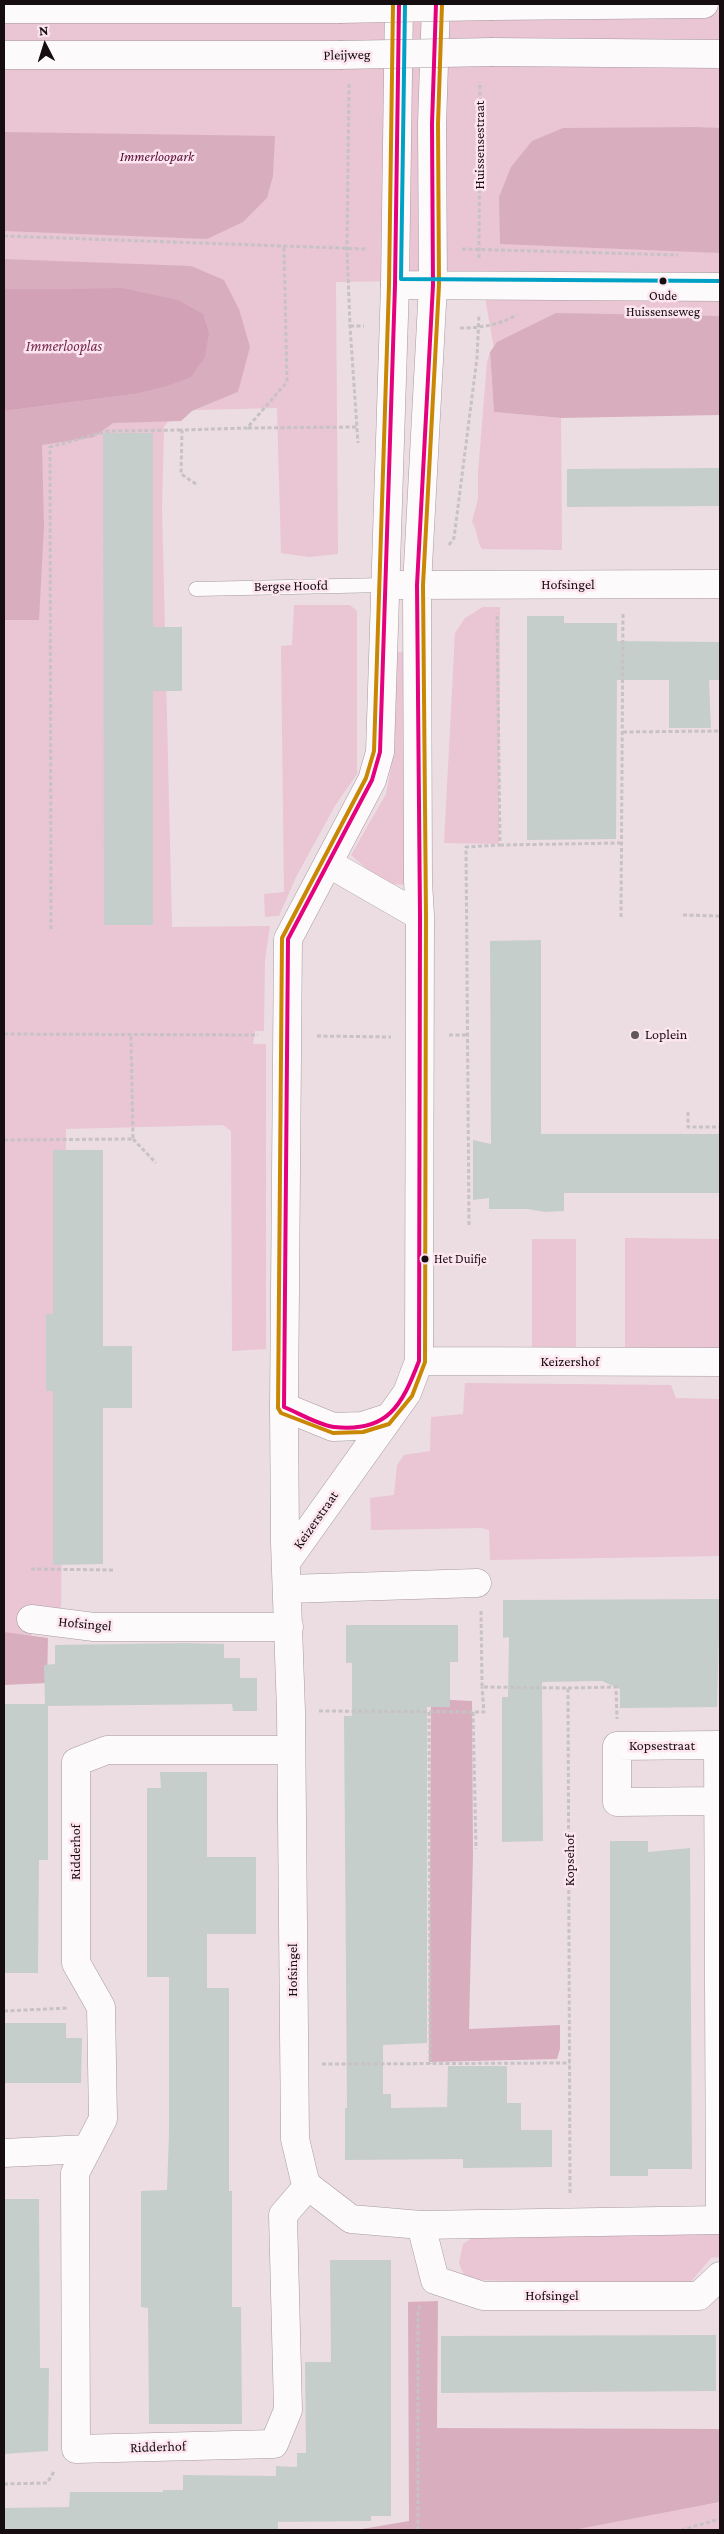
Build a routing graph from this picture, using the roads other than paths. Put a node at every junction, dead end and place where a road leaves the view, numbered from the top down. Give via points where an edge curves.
1 (399, 4) edge
2 (436, 4) edge
3 (704, 4) edge
4 (4, 9) edge
5 (720, 54) edge
6 (4, 55) edge
7 (433, 284) junction
8 (395, 285) junction
9 (720, 287) edge
10 (720, 584) edge
11 (417, 585) junction
12 (386, 586) junction
13 (196, 588) dead end
14 (328, 863) junction
15 (420, 916) junction
16 (419, 1362) junction
17 (720, 1362) edge
18 (284, 1407) junction
19 (388, 1418) junction
20 (287, 1561) junction
21 (288, 1589) junction
22 (479, 1593) road end
23 (31, 1619) dead end
24 (288, 1627) junction
25 (291, 1750) junction
26 (718, 1801) junction
27 (87, 2149) junction
28 (4, 2154) edge
29 (308, 2186) junction
30 (720, 2220) edge
31 (421, 2225) junction
32 (720, 2276) edge

1 - 8 main road, Keizerstraat
2 - 7 main road, Keizerstraat via 432,124
3 - 4 main road, bridge
5 - 6 main road, Pleijweg, bridge
7 - 8 main road
7 - 9 main road
7 - 11 main road, Keizerstraat
8 - 12 main road, Keizerstraat
10 - 11 main road, Hofsingel
11 - 12 main road, Hofsingel
11 - 15 main road, Keizerstraat
12 - 13 lane, Bergse Hoofd
12 - 14 main road, Keizerstraat via 380,752 372,780
14 - 15 main road
14 - 18 main road, Keizerstraat via 288,939
15 - 16 main road, Keizerstraat
16 - 17 main road, Keizershof
16 - 19 main road, Keizerstraat via 407,1393
18 - 19 main road via 333,1427 362,1426
18 - 20 main road, Keizerstraat
19 - 20 main road, Keizerstraat
20 - 21 main road, Hofsingel
21 - 22 main road
21 - 24 main road, Hofsingel
23 - 24 main road, Hofsingel via 94,1627
24 - 25 main road, Hofsingel
25 - 27 main road, Ridderhof via 108,1750 76,1762 76,1963 101,2007 103,2119
25 - 29 main road, Hofsingel via 295,2139 304,2181
26 - 26 main road, Kopsestraat via 718,1745 617,1746 618,1802
26 - 30 main road, Kopsestraat
27 - 28 main road
27 - 29 main road, Ridderhof via 75,2173 76,2449 274,2444 288,2410 283,2215
29 - 31 main road via 352,2219
30 - 31 main road
31 - 32 main road, Hofsingel via 435,2280 483,2296 699,2296

